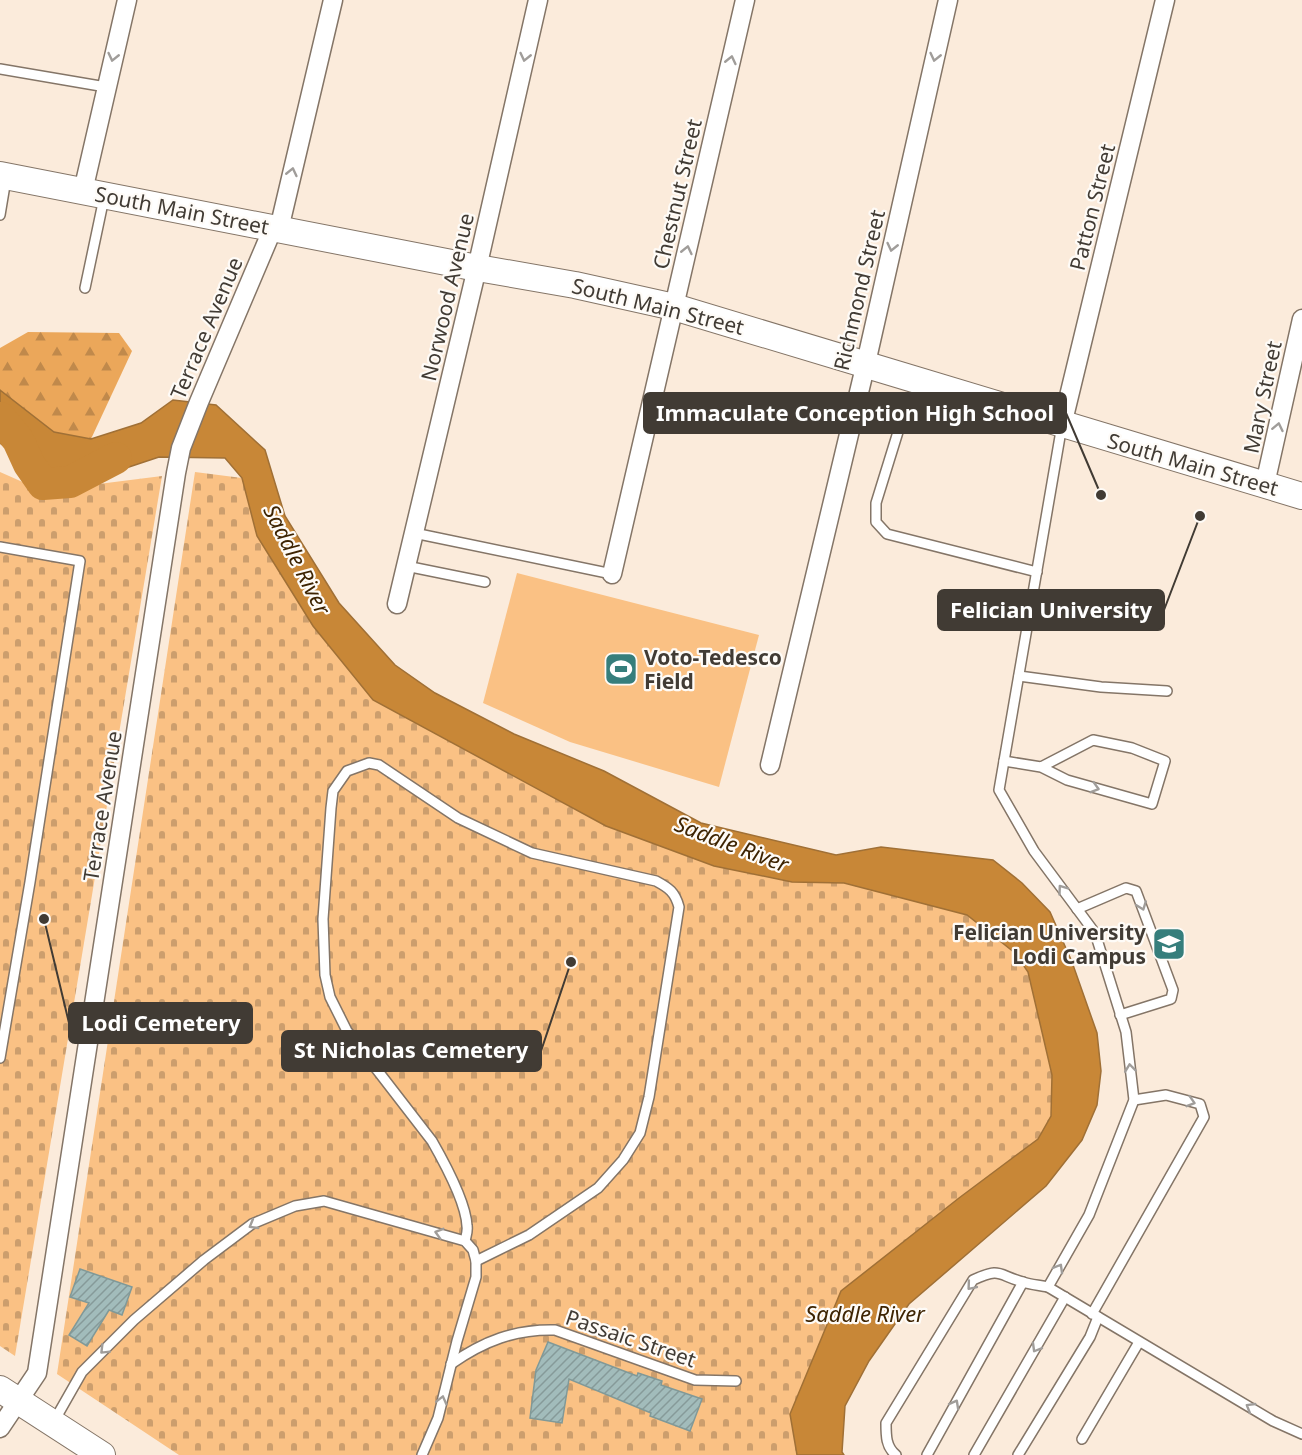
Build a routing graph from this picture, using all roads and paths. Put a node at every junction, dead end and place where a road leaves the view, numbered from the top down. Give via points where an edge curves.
1 (127, 0) edge
2 (333, 0) edge
3 (538, 0) edge
4 (745, 0) edge
5 (948, 0) edge
6 (1165, 0) edge
7 (0, 69) edge
8 (106, 87) junction
9 (3, 176) edge
10 (94, 193) junction
11 (0, 214) edge
12 (276, 229) junction
13 (477, 268) junction
14 (85, 288) dead end
15 (674, 307) junction
16 (1302, 319) edge
17 (866, 363) junction
18 (902, 419) dead end
19 (1062, 425) junction
20 (1265, 484) junction
21 (1302, 496) edge
22 (414, 532) junction
23 (0, 547) edge
24 (406, 566) junction
25 (1037, 572) junction
26 (612, 574) joint
27 (485, 582) dead end
28 (397, 604) dead end
29 (1019, 676) junction
30 (1167, 691) dead end
31 (1005, 761) junction
32 (770, 765) dead end
33 (1041, 767) junction
34 (1077, 909) junction
35 (1120, 1015) junction
36 (0, 1058) edge
37 (1134, 1100) junction
38 (465, 1241) junction
39 (476, 1261) junction
40 (1023, 1282) junction
41 (1048, 1287) junction
42 (1065, 1297) junction
43 (1095, 1316) junction
44 (1139, 1342) junction
45 (451, 1364) junction
46 (736, 1381) dead end
47 (9, 1395) edge
48 (52, 1423) junction
49 (0, 1428) edge
50 (1302, 1434) edge
51 (1082, 1439) dead end
52 (102, 1455) edge
53 (422, 1455) edge
54 (896, 1455) edge
55 (927, 1455) edge
56 (974, 1455) edge
57 (1018, 1455) edge

1 -> 8 street
12 -> 2 street, Terrace Avenue
3 -> 13 street, Norwood Avenue
15 -> 4 street, Chestnut Street
5 -> 17 street, Richmond Street
6 - 19 street, Patton Street
7 - 8 lane
8 - 10 street
9 - 10 street, South Main Street
9 - 11 lane
10 - 12 street, South Main Street
10 - 14 lane
12 - 13 street, South Main Street
12 - 47 street, Terrace Avenue via 181,448 37,1373
13 - 15 street, South Main Street
13 - 22 street, Norwood Avenue
15 - 17 street, South Main Street
15 - 26 street, Chestnut Street
20 -> 16 street, Mary Street
17 - 19 street, South Main Street
17 - 32 street, Richmond Street
18 - 25 lane via 876,503 876,522 887,534
19 - 20 street, South Main Street
19 - 25 lane
20 - 21 street, South Main Street
22 - 24 street, Norwood Avenue
22 - 26 lane
23 - 36 lane via 80,561
24 - 27 lane
24 - 28 street, Norwood Avenue
25 - 29 lane
29 - 30 lane
29 - 31 lane
31 - 33 lane
34 -> 31 lane via 1034,851 999,790
33 -> 33 lane via 1067,780 1152,804 1165,761 1132,748 1093,740
34 - 35 lane via 1095,933
34 -> 35 lane via 1126,888 1137,891 1173,990 1171,999
37 -> 35 lane via 1126,1032
41 -> 37 lane via 1089,1215
37 -> 43 lane via 1166,1095 1200,1104 1204,1117
38 - 39 lane
38 - 39 lane via 468,1227 442,1159 346,1031 330,997 325,975 323,919 333,791 346,771 369,763 379,765 459,818 532,853 656,881 670,888 679,907 640,1133 598,1188 529,1235
38 -> 48 lane via 324,1202 295,1206 252,1224 134,1320 82,1372
39 - 45 lane via 476,1277
40 - 41 lane
40 -> 54 lane via 1003,1273 973,1280 886,1423 886,1439
55 -> 40 lane
41 - 42 lane
42 - 43 lane
42 -> 56 lane
43 - 44 lane
43 - 57 lane via 1090,1337
50 -> 44 lane
44 - 51 lane
45 - 46 lane, Passaic Street via 470,1351 513,1333 555,1330 695,1380
53 -> 45 lane via 438,1418
47 - 48 street
47 - 49 street, Terrace Avenue
48 - 52 street

